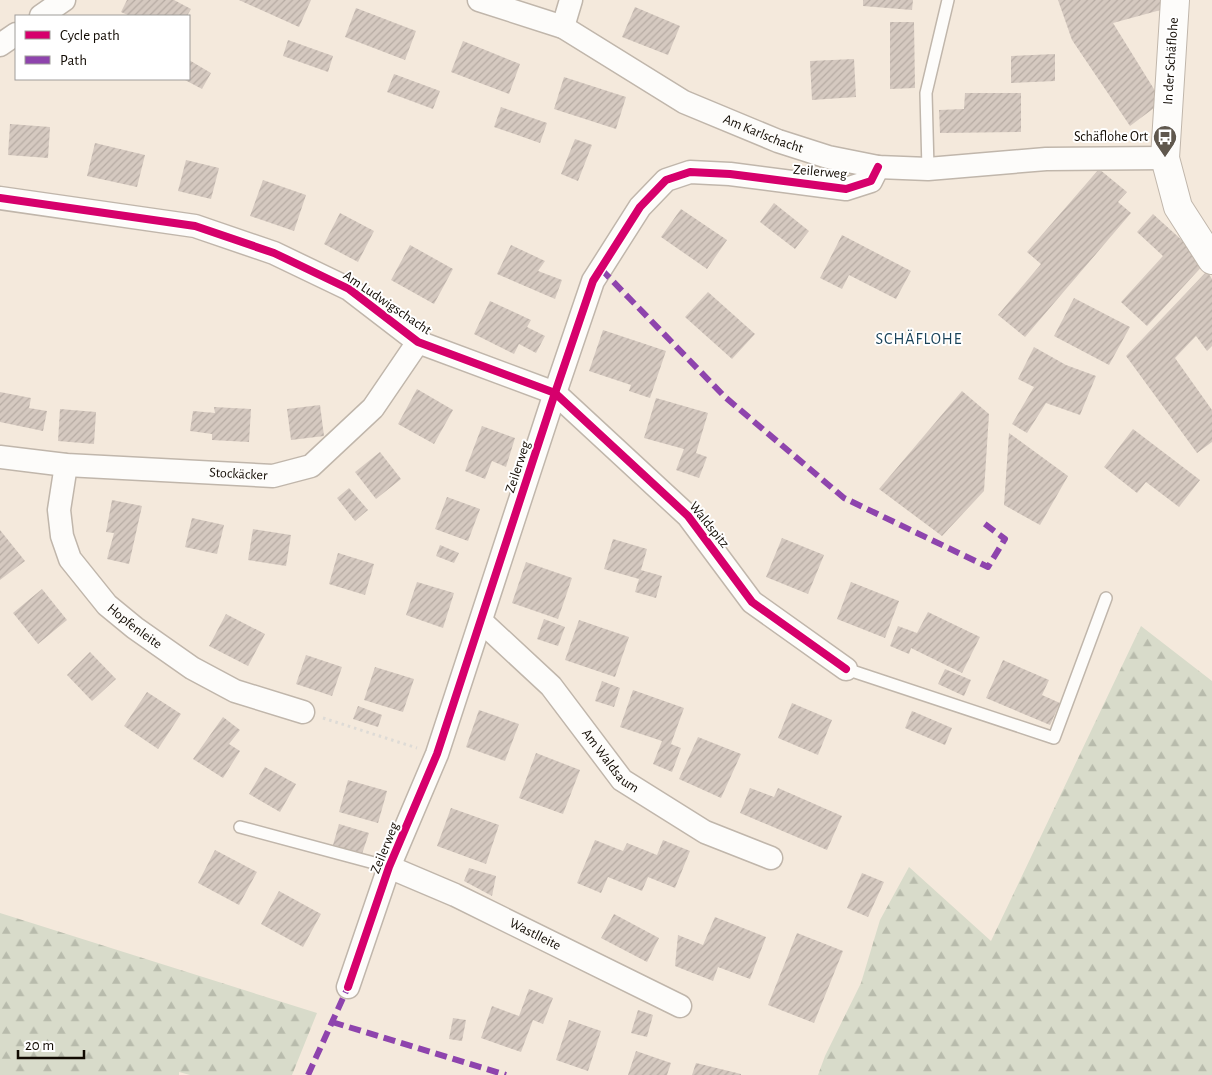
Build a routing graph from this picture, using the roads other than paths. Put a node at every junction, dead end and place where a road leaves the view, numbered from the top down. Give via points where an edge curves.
1 (64, 0) edge
2 (479, 0) edge
3 (571, 0) edge
4 (948, 0) edge
5 (1175, 0) edge
6 (42, 15) edge
7 (563, 27) junction
8 (15, 35) edge
9 (0, 45) edge
10 (1165, 158) junction
11 (878, 167) junction
12 (928, 169) junction
13 (0, 198) edge
14 (1212, 260) edge
15 (418, 342) junction
16 (555, 393) junction
17 (0, 457) edge
18 (66, 465) junction
19 (1106, 598) dead end
20 (482, 622) junction
21 (846, 669) joint
22 (303, 712) road end
23 (240, 827) dead end
24 (771, 858) dead end
25 (389, 867) junction
26 (348, 988) dead end
27 (680, 1006) dead end

1 - 6 street
2 - 7 street, Am Karlschacht
3 - 7 street
4 - 12 lane via 926,93
5 - 10 street, In der Schäflohe
7 - 11 street, Am Karlschacht via 684,102 778,141
8 - 9 street
10 - 12 street, Am Karlschacht via 1046,159
10 - 14 street, In der Schäflohe via 1178,207
11 - 12 street, Am Karlschacht
11 - 16 street, Zeilerweg via 871,181 846,189 690,172 666,180 640,207 593,281
13 - 15 street, Am Ludwigschacht via 195,226 274,253 349,289
15 - 16 street, Am Ludwigschacht
15 - 18 street, Stockäcker via 373,408 312,466 273,476
16 - 20 street, Zeilerweg
16 - 21 street, Waldspitz via 688,516 752,602
17 - 18 street, Stockäcker
18 - 22 street, Hopfenleite via 60,510 62,536 70,559 107,605 192,668 234,691
19 - 21 lane via 1054,738
20 - 24 street, Am Waldsaum via 550,686 622,780 705,832
20 - 25 street, Zeilerweg via 437,754
23 - 25 lane
25 - 26 street, Zeilerweg
25 - 27 street, Wastlleite via 455,895

